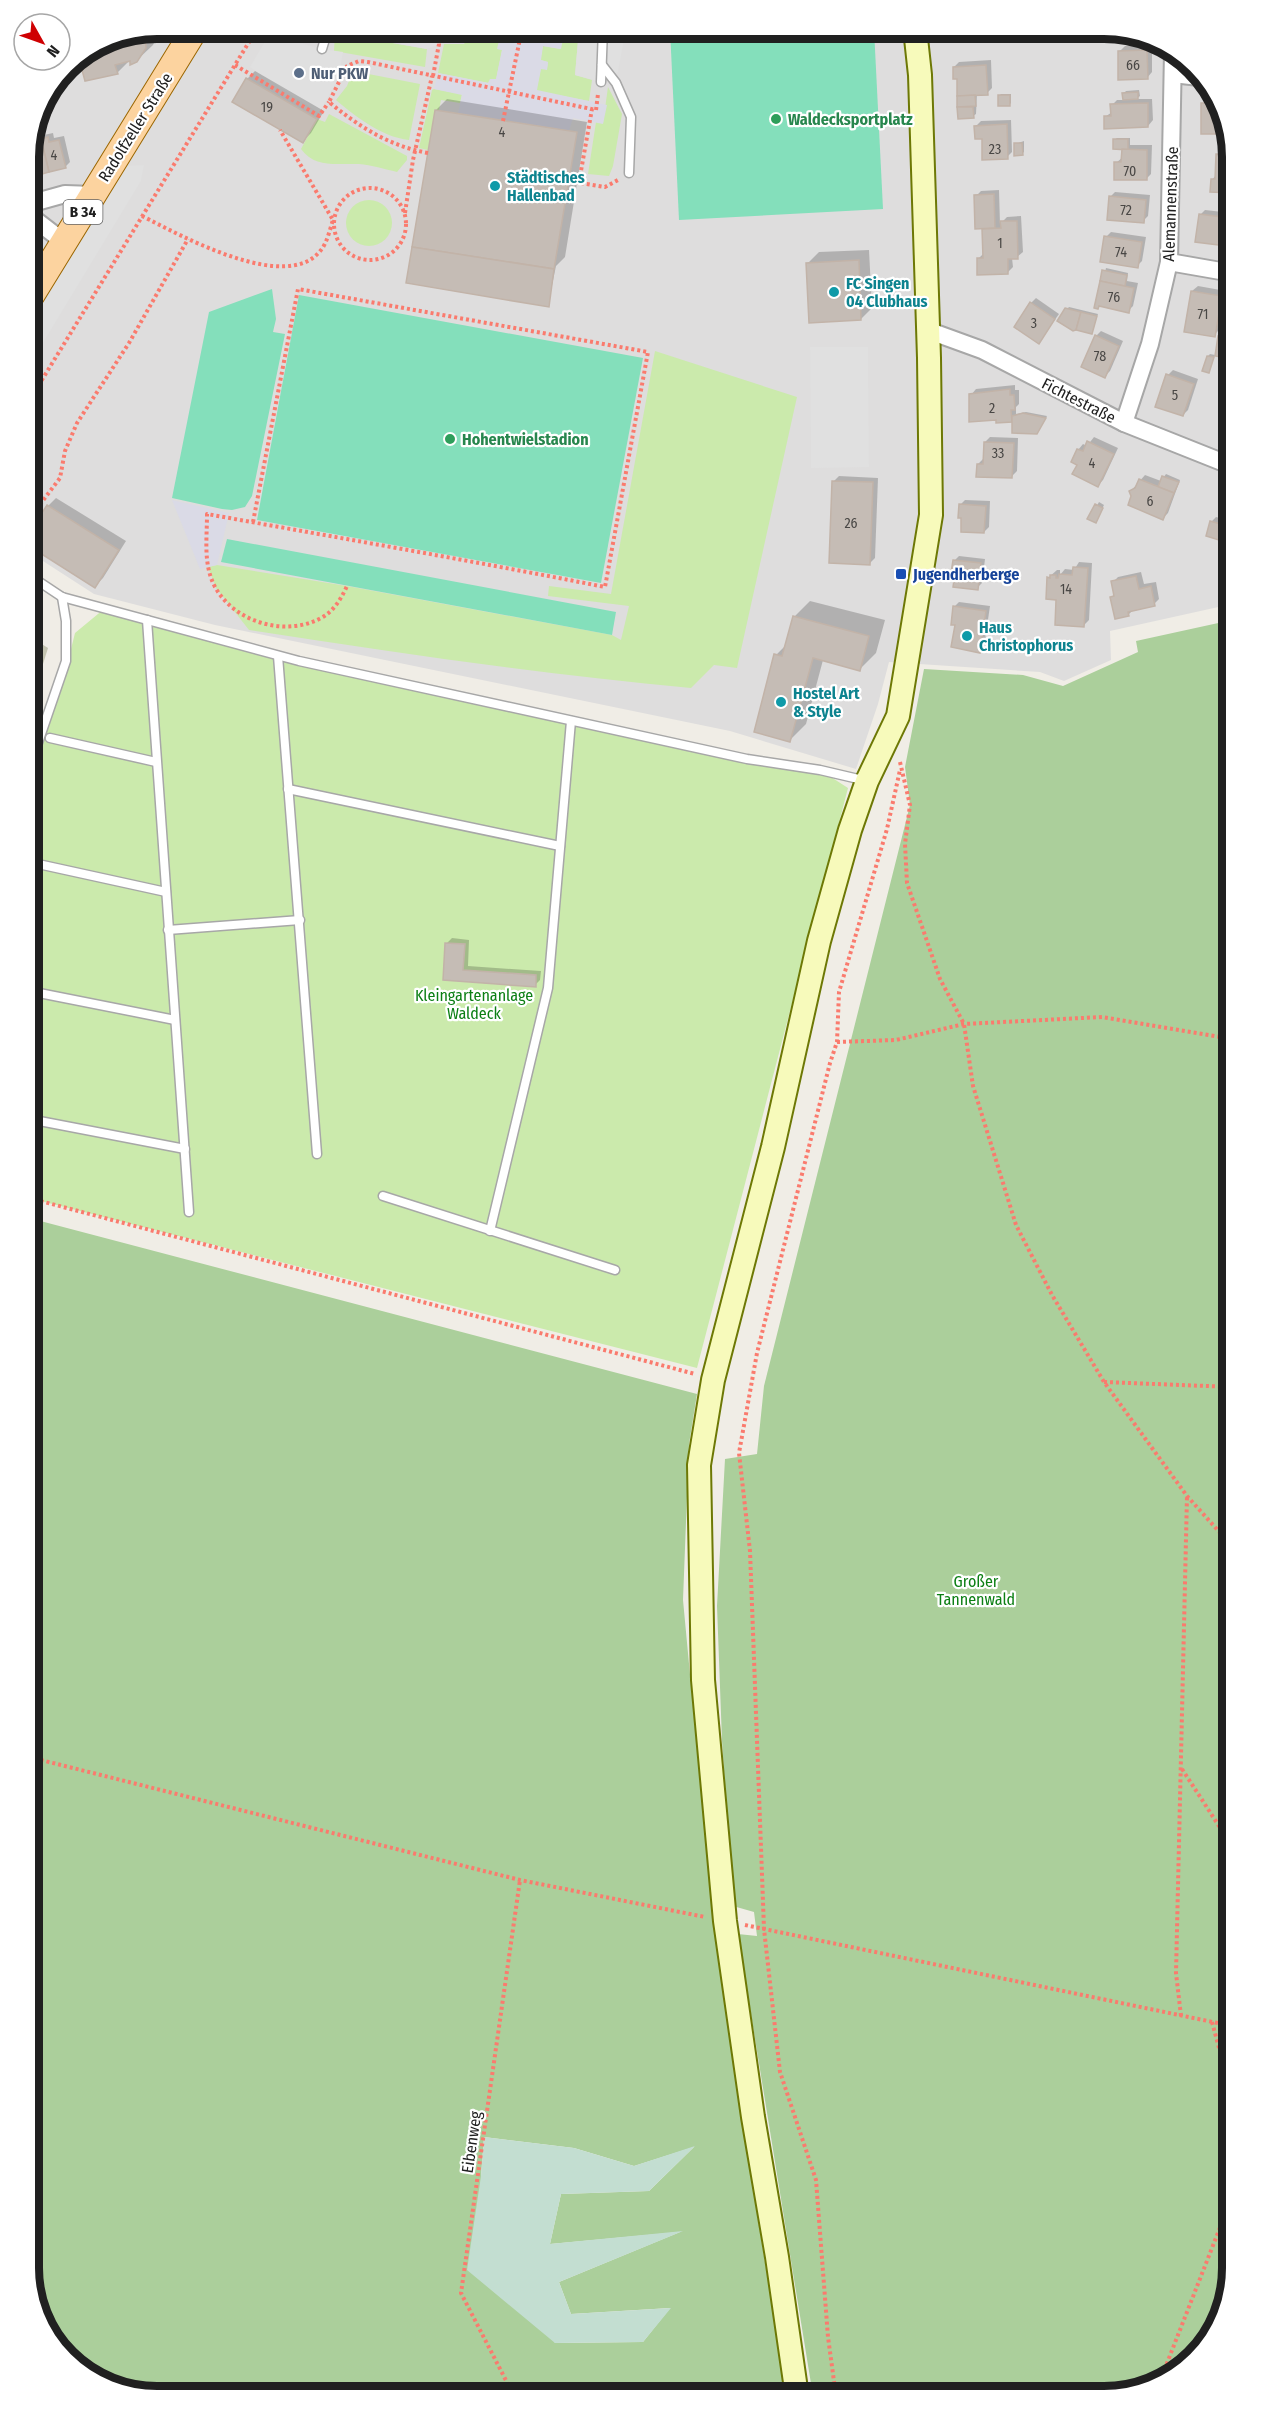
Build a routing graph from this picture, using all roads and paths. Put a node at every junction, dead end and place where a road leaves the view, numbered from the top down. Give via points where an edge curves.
1 (186, 39) edge
2 (250, 39) edge
3 (325, 39) edge
4 (439, 39) edge
5 (520, 39) edge
6 (603, 39) edge
7 (916, 39) edge
8 (322, 49) dead end
9 (1173, 61) edge
10 (235, 65) junction
11 (602, 65) junction
12 (1173, 74) junction
13 (433, 76) junction
14 (1189, 76) edge
15 (601, 82) dead end
16 (509, 92) junction
17 (329, 102) junction
18 (597, 102) dead end
19 (592, 109) junction
20 (503, 121) dead end
21 (280, 130) dead end
22 (415, 151) junction
23 (428, 153) dead end
24 (629, 173) joint
25 (569, 182) dead end
26 (579, 182) junction
27 (94, 195) junction
28 (39, 201) edge
29 (405, 215) junction
30 (142, 216) junction
31 (333, 220) junction
32 (39, 223) edge
33 (188, 238) junction
34 (64, 242) junction
35 (1169, 262) junction
36 (1222, 271) edge
37 (39, 283) edge
38 (927, 330) junction
39 (39, 385) edge
40 (1124, 423) junction
41 (1222, 462) edge
42 (39, 506) edge
43 (253, 522) junction
44 (39, 582) edge
45 (347, 586) dead end
46 (62, 597) junction
47 (147, 620) junction
48 (278, 656) junction
49 (571, 721) junction
50 (50, 738) dead end
51 (39, 740) edge
52 (156, 762) junction
53 (900, 770) dead end
54 (867, 782) junction
55 (288, 789) junction
56 (910, 805) dead end
57 (560, 846) junction
58 (39, 864) edge
59 (166, 892) junction
60 (300, 920) junction
61 (168, 930) junction
62 (39, 993) edge
63 (175, 1020) junction
64 (964, 1024) junction
65 (1222, 1037) edge
66 (837, 1042) junction
67 (39, 1121) edge
68 (184, 1149) junction
69 (317, 1154) dead end
70 (382, 1196) dead end
71 (39, 1201) edge
72 (189, 1212) dead end
73 (490, 1231) junction
74 (615, 1270) dead end
75 (713, 1380) junction
76 (1104, 1382) junction
77 (1222, 1387) edge
78 (1187, 1496) junction
79 (1222, 1534) edge
80 (39, 1760) edge
81 (1181, 1767) junction
82 (1222, 1829) edge
83 (520, 1880) junction
84 (725, 1921) junction
85 (764, 1929) junction
86 (1181, 2016) junction
87 (1212, 2022) junction
88 (1222, 2024) edge
89 (1222, 2057) edge
90 (1222, 2222) edge
91 (1165, 2369) edge
92 (509, 2386) edge
93 (796, 2386) edge
94 (835, 2386) edge

1 - 27 main road, Radolfzeller Straße / B 34
2 - 10 path
3 - 8 lane
4 - 13 path
5 - 16 path
6 - 11 lane
7 - 38 main road
9 - 12 street, Alemannenstraße
10 - 17 path via 319,116
10 - 30 path
11 - 15 lane
11 - 24 lane via 616,83 630,117
12 - 14 street
12 - 35 street, Alemannenstraße
13 - 16 path
13 - 17 path via 359,62 347,66
13 - 22 path
16 - 19 path
16 - 20 path
17 - 22 path via 356,125
18 - 19 path via 596,110
19 - 26 path
21 - 31 path
22 - 23 path
22 - 29 path
24 - 26 path via 605,187
25 - 26 path
27 - 28 street via 65,194
27 - 34 main road, Radolfzeller Straße / B 34
29 - 31 path via 391,194 367,188 344,198
29 - 31 path via 406,228 397,248 378,260 367,261 356,258 339,244
30 - 33 path
30 - 39 path
31 - 33 path via 321,251 298,267 237,259
32 - 34 street
33 - 42 path via 129,343 77,423 65,451 60,478
34 - 37 main road, Radolfzeller Straße / B 34
35 - 36 street
35 - 40 street, Alemannenstraße via 1150,344
38 - 40 street, Fichtestraße via 982,350
38 - 54 main road via 931,515 898,716
40 - 41 street, Fichtestraße
43 - 43 path via 605,587 648,352 298,289
43 - 45 path via 207,514 206,561 216,588 233,609 262,623 298,627 322,617 338,604
44 - 46 lane
46 - 47 lane
46 - 51 lane via 66,661
47 - 48 lane
47 - 52 lane
48 - 49 lane
48 - 55 lane
49 - 54 lane
49 - 57 lane
50 - 52 lane
52 - 59 lane
53 - 66 path via 887,829 839,992
54 - 75 main road via 819,941 773,1147
55 - 57 lane
55 - 60 lane
56 - 64 path via 905,844 907,883 940,979
57 - 73 lane via 548,988
58 - 59 lane
59 - 61 lane
60 - 61 lane
60 - 69 lane
61 - 63 lane
62 - 63 lane
63 - 68 lane
64 - 65 path via 1102,1017
64 - 66 path via 896,1040
64 - 76 path via 973,1086 1016,1225
66 - 85 path via 758,1353 739,1454 750,1551
67 - 68 lane
68 - 72 lane
70 - 73 lane
71 - 75 path
73 - 74 lane
75 - 84 main road via 699,1465 703,1680
76 - 77 path
76 - 78 path
78 - 79 path
78 - 81 path
80 - 83 path
81 - 82 path
81 - 86 path via 1176,1973
83 - 84 path
83 - 92 path, Eibenweg via 461,2293
84 - 85 path
84 - 93 main road
85 - 86 path
85 - 94 path via 780,2072 816,2180
86 - 87 path
87 - 88 path
87 - 89 path
90 - 91 path

